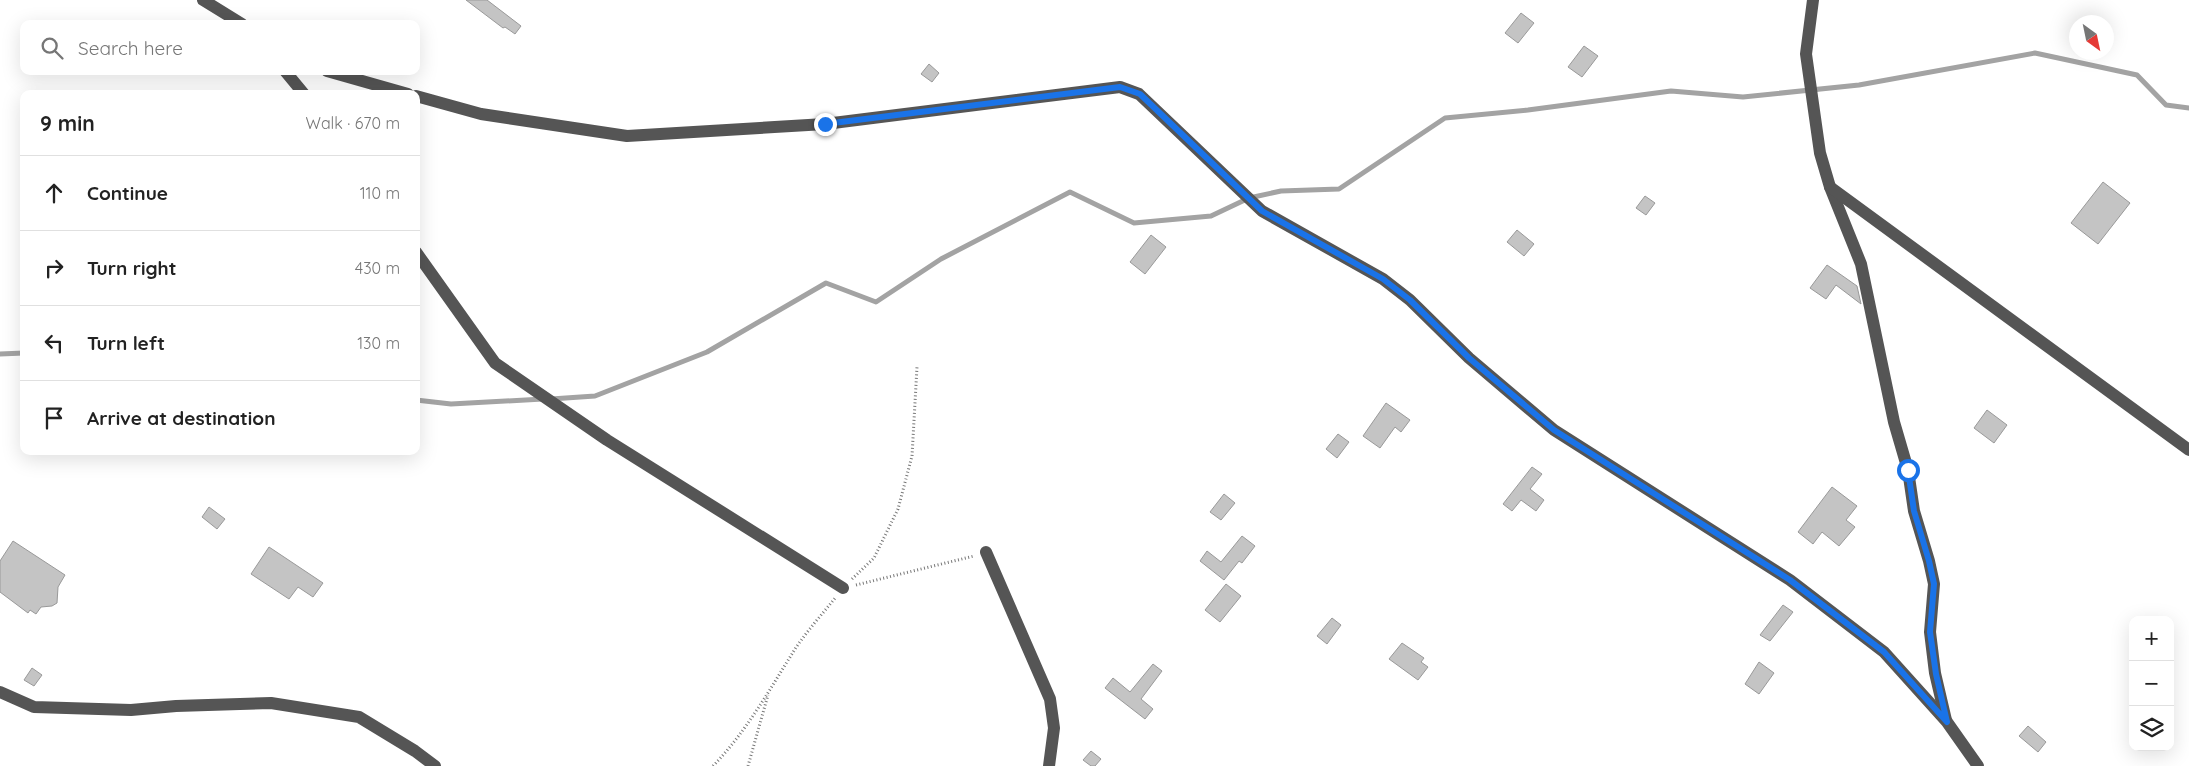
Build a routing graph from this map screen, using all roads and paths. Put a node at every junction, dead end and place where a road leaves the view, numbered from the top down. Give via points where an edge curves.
1 (203, 0) edge
2 (1814, 0) edge
3 (236, 20) edge
4 (288, 75) edge
5 (340, 75) edge
6 (301, 90) edge
7 (394, 90) edge
8 (420, 97) edge
9 (1830, 187) junction
10 (420, 258) edge
11 (917, 367) dead end
12 (2189, 450) edge
13 (986, 552) joint
14 (843, 588) junction
15 (0, 692) edge
16 (769, 693) junction
17 (1947, 722) junction
18 (435, 766) edge
19 (713, 766) edge
20 (748, 766) edge
21 (1049, 766) edge
22 (1978, 766) edge

1 - 3 street
2 - 9 street via 1806,54 1820,153
4 - 6 street
5 - 7 street
8 - 17 street via 481,114 627,136 825,124 1120,87 1140,94 1262,211 1383,279 1554,430 1790,580 1884,652
9 - 12 street
9 - 17 street via 1860,264 1894,422 1908,470 1914,511 1929,561 1934,584 1930,632
10 - 14 street via 495,363 608,440
11 - 14 path via 912,456 898,509 874,558
13 - 14 path
13 - 21 street via 1050,699 1054,728
14 - 16 path via 798,644
15 - 18 street via 34,707 131,710 271,703 359,717
16 - 19 path
16 - 20 path
17 - 22 street

